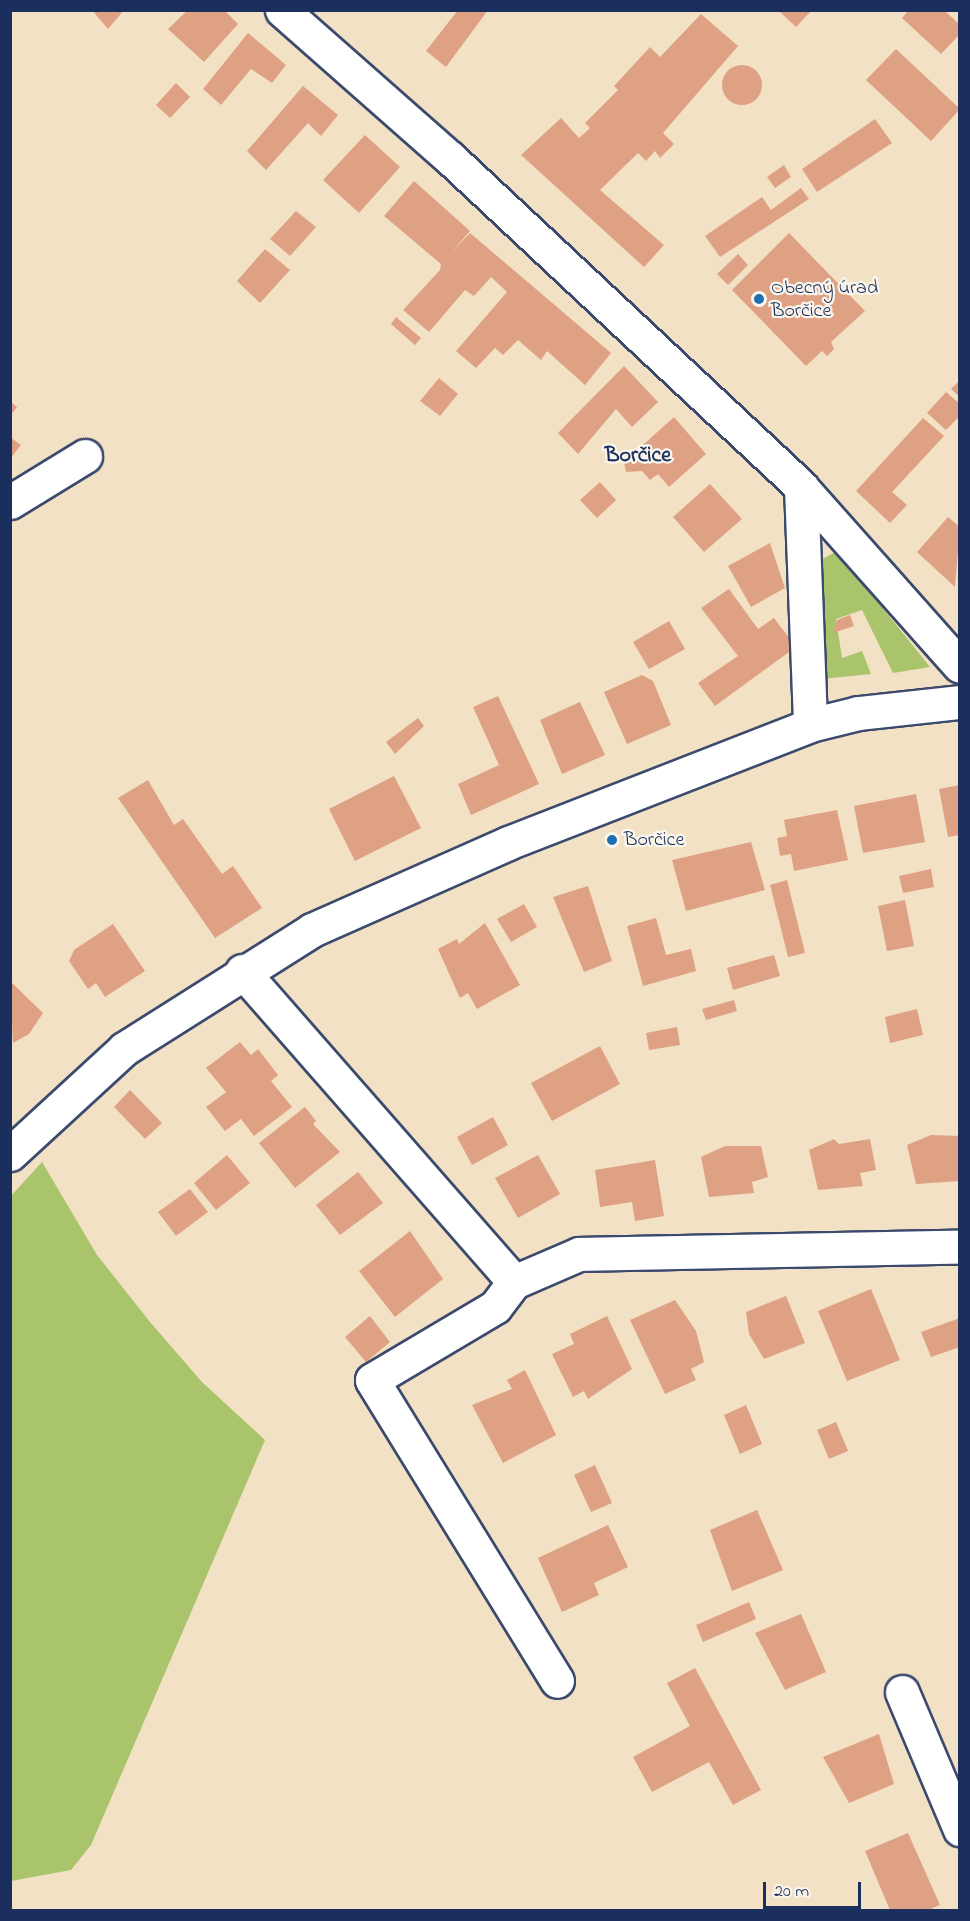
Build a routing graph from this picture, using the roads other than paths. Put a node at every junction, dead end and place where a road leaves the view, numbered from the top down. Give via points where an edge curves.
1 (282, 10) edge
2 (85, 456) dead end
3 (801, 486) junction
4 (10, 502) edge
5 (960, 666) edge
6 (960, 702) edge
7 (810, 725) junction
8 (242, 970) junction
9 (10, 1154) edge
10 (960, 1247) edge
11 (514, 1282) junction
12 (557, 1681) dead end
13 (902, 1692) dead end
14 (960, 1829) edge

1 - 3 street via 450,158
2 - 4 street
3 - 5 street
3 - 7 street
6 - 7 street via 858,713
7 - 8 street via 421,880 312,930
8 - 9 street via 90,1076
8 - 11 street
10 - 11 street via 579,1254
11 - 12 street via 495,1307 372,1380
13 - 14 street

